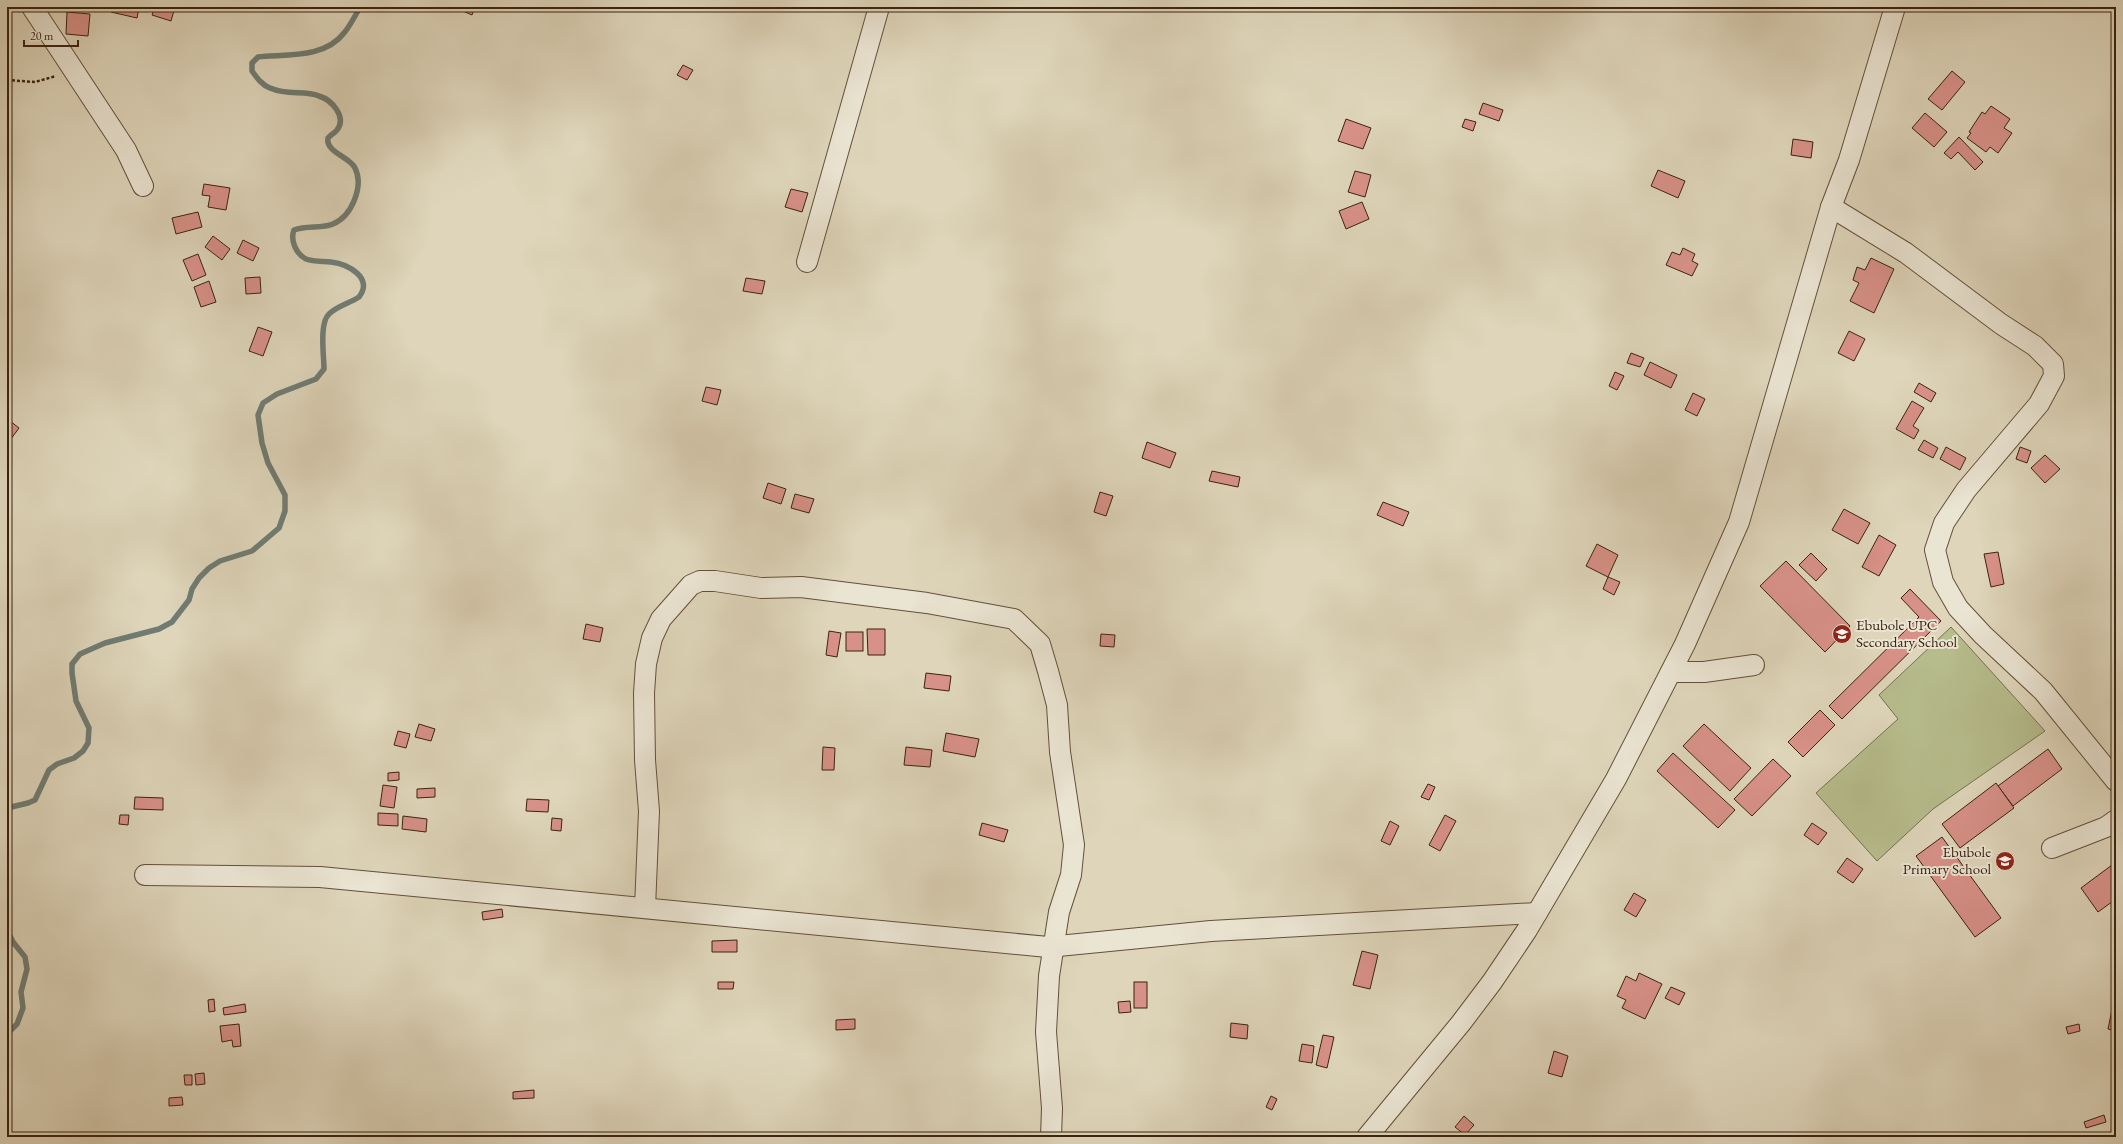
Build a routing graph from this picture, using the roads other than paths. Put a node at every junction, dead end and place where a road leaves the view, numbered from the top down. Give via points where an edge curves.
1 (32, 7) edge
2 (879, 7) edge
3 (1895, 7) edge
4 (143, 186) dead end
5 (1831, 207) junction
6 (807, 262) dead end
7 (1754, 665) dead end
8 (1671, 672) junction
9 (2116, 780) edge
10 (2116, 820) edge
11 (2052, 848) dead end
12 (145, 875) dead end
13 (645, 908) junction
14 (1537, 913) junction
15 (1053, 947) junction
16 (1051, 1137) edge
17 (1367, 1137) edge

1 - 4 street via 126,150
2 - 6 street
3 - 5 street via 1849,160
5 - 8 street via 1739,522
5 - 9 street via 1906,254 2035,346 2053,364 2054,376 2039,404 1966,490 1944,523 1934,550 1943,582 1958,608 1983,636 2043,691
7 - 8 street via 1731,670
8 - 14 street via 1616,779
10 - 11 street via 2106,827
12 - 13 street via 320,877
13 - 15 street
13 - 15 street via 649,811 644,693 646,664 652,638 661,619 687,590 700,581 761,588 801,587 926,603 1014,619 1040,644 1056,705 1060,752 1074,845 1071,875 1059,912
14 - 15 street via 1210,931
14 - 17 street via 1492,982
15 - 16 street via 1046,1032 1052,1108

